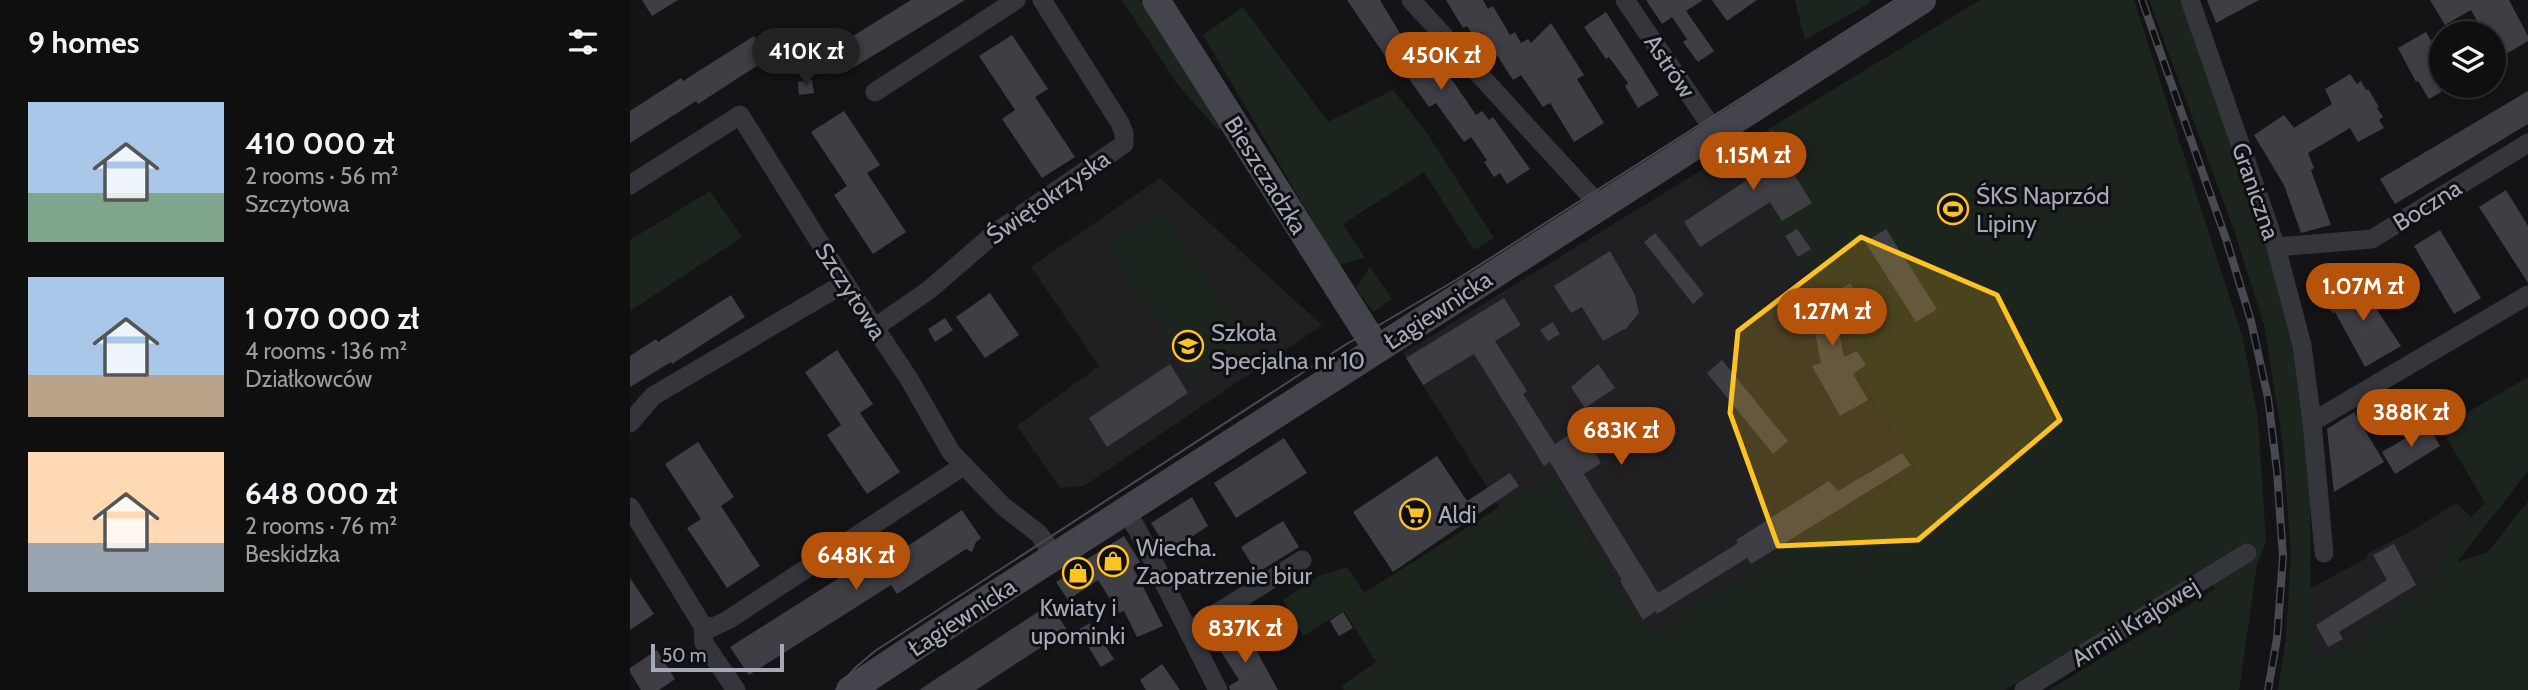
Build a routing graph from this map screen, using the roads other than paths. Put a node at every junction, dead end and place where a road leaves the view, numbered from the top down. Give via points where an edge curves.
1 (1016, 0) edge
2 (1042, 0) edge
3 (1156, 0) edge
4 (1411, 0) edge
5 (1625, 0) edge
6 (1922, 0) edge
7 (2190, 0) edge
8 (875, 92) dead end
9 (1715, 132) junction
10 (2528, 143) edge
11 (630, 185) edge
12 (1599, 205) junction
13 (2276, 247) junction
14 (845, 283) junction
15 (2528, 295) edge
16 (874, 328) junction
17 (1377, 349) junction
18 (2312, 422) junction
19 (630, 423) edge
20 (963, 466) junction
21 (630, 507) edge
22 (1126, 512) junction
23 (2247, 553) dead end
24 (2324, 553) dead end
25 (1055, 557) junction
26 (1302, 560) dead end
27 (703, 626) junction
28 (1188, 631) junction
29 (736, 690) edge
30 (850, 690) edge
31 (1217, 690) edge
32 (2024, 690) edge

1 - 8 street
2 - 16 street, Świętokrzyska via 1120,123 1124,144 995,233 929,290
3 - 17 street, Bieszczadzka
4 - 12 street
5 - 9 street, Astrów
6 - 9 street, Łagiewnicka
7 - 13 street, Graniczna
9 - 12 street, Łagiewnicka
10 - 13 street, Boczna via 2372,239
11 - 14 street, Szczytowa via 740,115
12 - 17 street, Łagiewnicka
13 - 18 street, Graniczna via 2302,345
14 - 16 street, Szczytowa
14 - 19 street via 653,396
15 - 18 street
16 - 20 street, Szczytowa
17 - 22 street, Łagiewnicka
18 - 24 street, Graniczna
20 - 25 street, Szczytowa via 1039,534
20 - 27 street via 728,620
21 - 27 street
22 - 25 street, Łagiewnicka
22 - 28 street
23 - 32 street, Armii Krajowej
25 - 30 street, Łagiewnicka
26 - 28 street
27 - 29 street via 704,643
28 - 31 street

